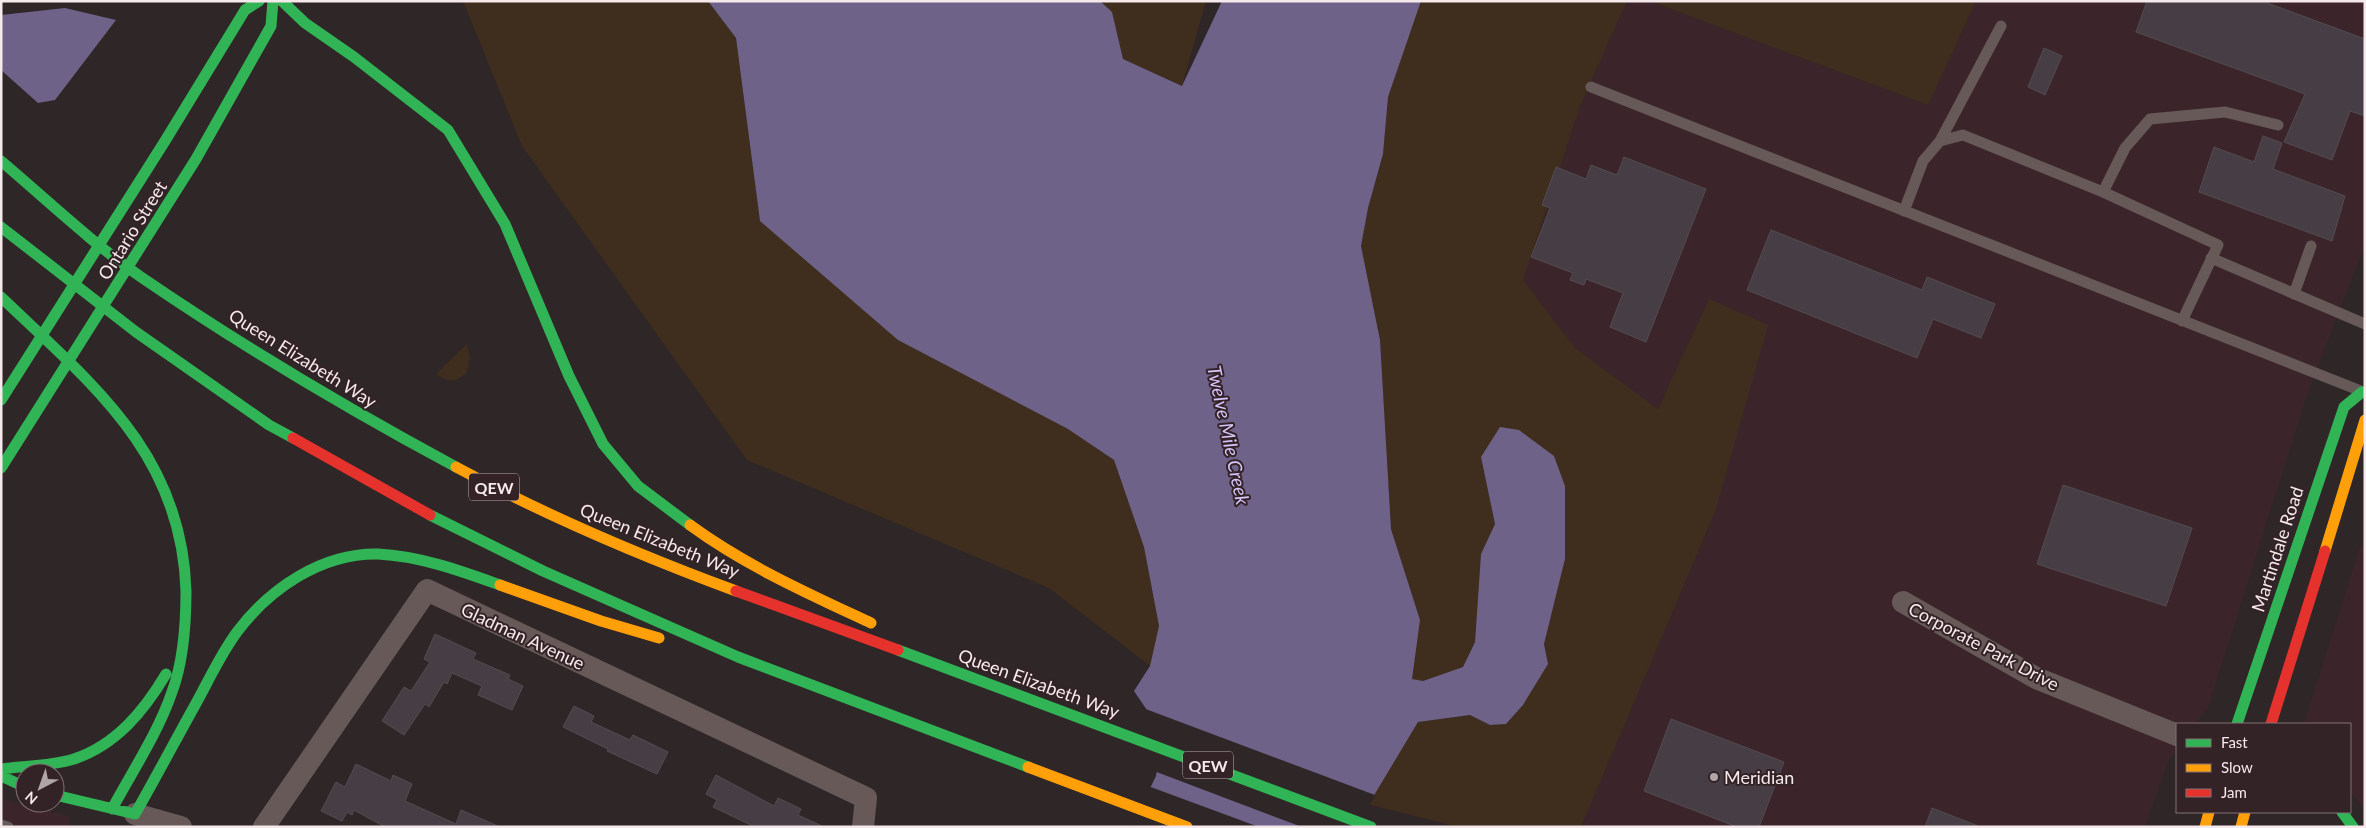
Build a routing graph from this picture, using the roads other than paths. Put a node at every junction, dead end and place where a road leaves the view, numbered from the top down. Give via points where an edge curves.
1 (259, 1) edge
2 (273, 1) edge
3 (282, 1) edge
4 (2001, 26) dead end
5 (1591, 87) dead end
6 (2278, 125) dead end
7 (1940, 141) junction
8 (1, 161) edge
9 (2104, 192) junction
10 (1904, 211) junction
11 (1, 227) edge
12 (2311, 246) dead end
13 (2211, 258) junction
14 (2294, 294) junction
15 (1, 297) edge
16 (2182, 321) junction
17 (2365, 324) edge
18 (2364, 388) edge
19 (1, 400) edge
20 (2365, 419) edge
21 (2361, 446) edge
22 (1, 468) edge
23 (1903, 602) dead end
24 (186, 619) junction
25 (882, 628) dead end
26 (918, 645) dead end
27 (738, 657) junction
28 (1045, 704) junction
29 (2237, 723) edge
30 (2271, 723) edge
31 (2176, 735) edge
32 (1, 770) edge
33 (1, 776) edge
34 (15, 782) edge
35 (65, 797) edge
36 (112, 809) junction
37 (2209, 813) edge
38 (2245, 813) edge
39 (2343, 813) edge
40 (135, 814) junction
41 (864, 819) edge
42 (1, 825) edge
43 (8, 827) edge
44 (181, 827) edge
45 (264, 827) edge
46 (1187, 827) edge
47 (1372, 827) edge
48 (2205, 827) edge
49 (2241, 827) edge
50 (2353, 827) edge

1 - 19 main road, Ontario Street via 244,10
2 - 22 main road, Ontario Street via 271,26 196,159
3 - 25 main road via 305,23 448,130 505,224 569,376 603,444 638,486 712,541 783,582
4 - 7 lane
5 - 10 lane
6 - 9 lane via 2225,112 2150,119 2125,148
7 - 9 lane via 1963,135
7 - 10 lane via 1923,162
8 - 28 main road, Queen Elizabeth Way / QEW via 140,276 375,423 516,499 698,577
9 - 13 lane via 2218,245
10 - 16 lane
11 - 27 main road via 136,332 269,425 434,517 543,571
12 - 14 lane
13 - 14 lane
13 - 16 lane
14 - 17 lane
15 - 24 main road via 84,376 133,433 146,454 168,495 181,539
16 - 18 lane
18 - 20 main road
18 - 29 main road, Martindale Road via 2344,407
20 - 21 main road
21 - 30 main road
23 - 31 street, Corporate Park Drive via 2036,678
24 - 32 main road via 173,660 138,717 111,739 82,754 57,763
24 - 36 main road via 178,674 161,719
26 - 28 main road
27 - 40 main road via 638,632 428,562 373,554 335,559 303,572 271,594 245,622 225,651
27 - 46 main road
28 - 47 main road, Queen Elizabeth Way / QEW
33 - 34 main road
35 - 36 main road
36 - 40 main road
37 - 48 main road
38 - 49 main road
39 - 50 main road
40 - 44 street
41 - 45 street, Gladman Avenue via 866,798 427,590
42 - 43 lane

